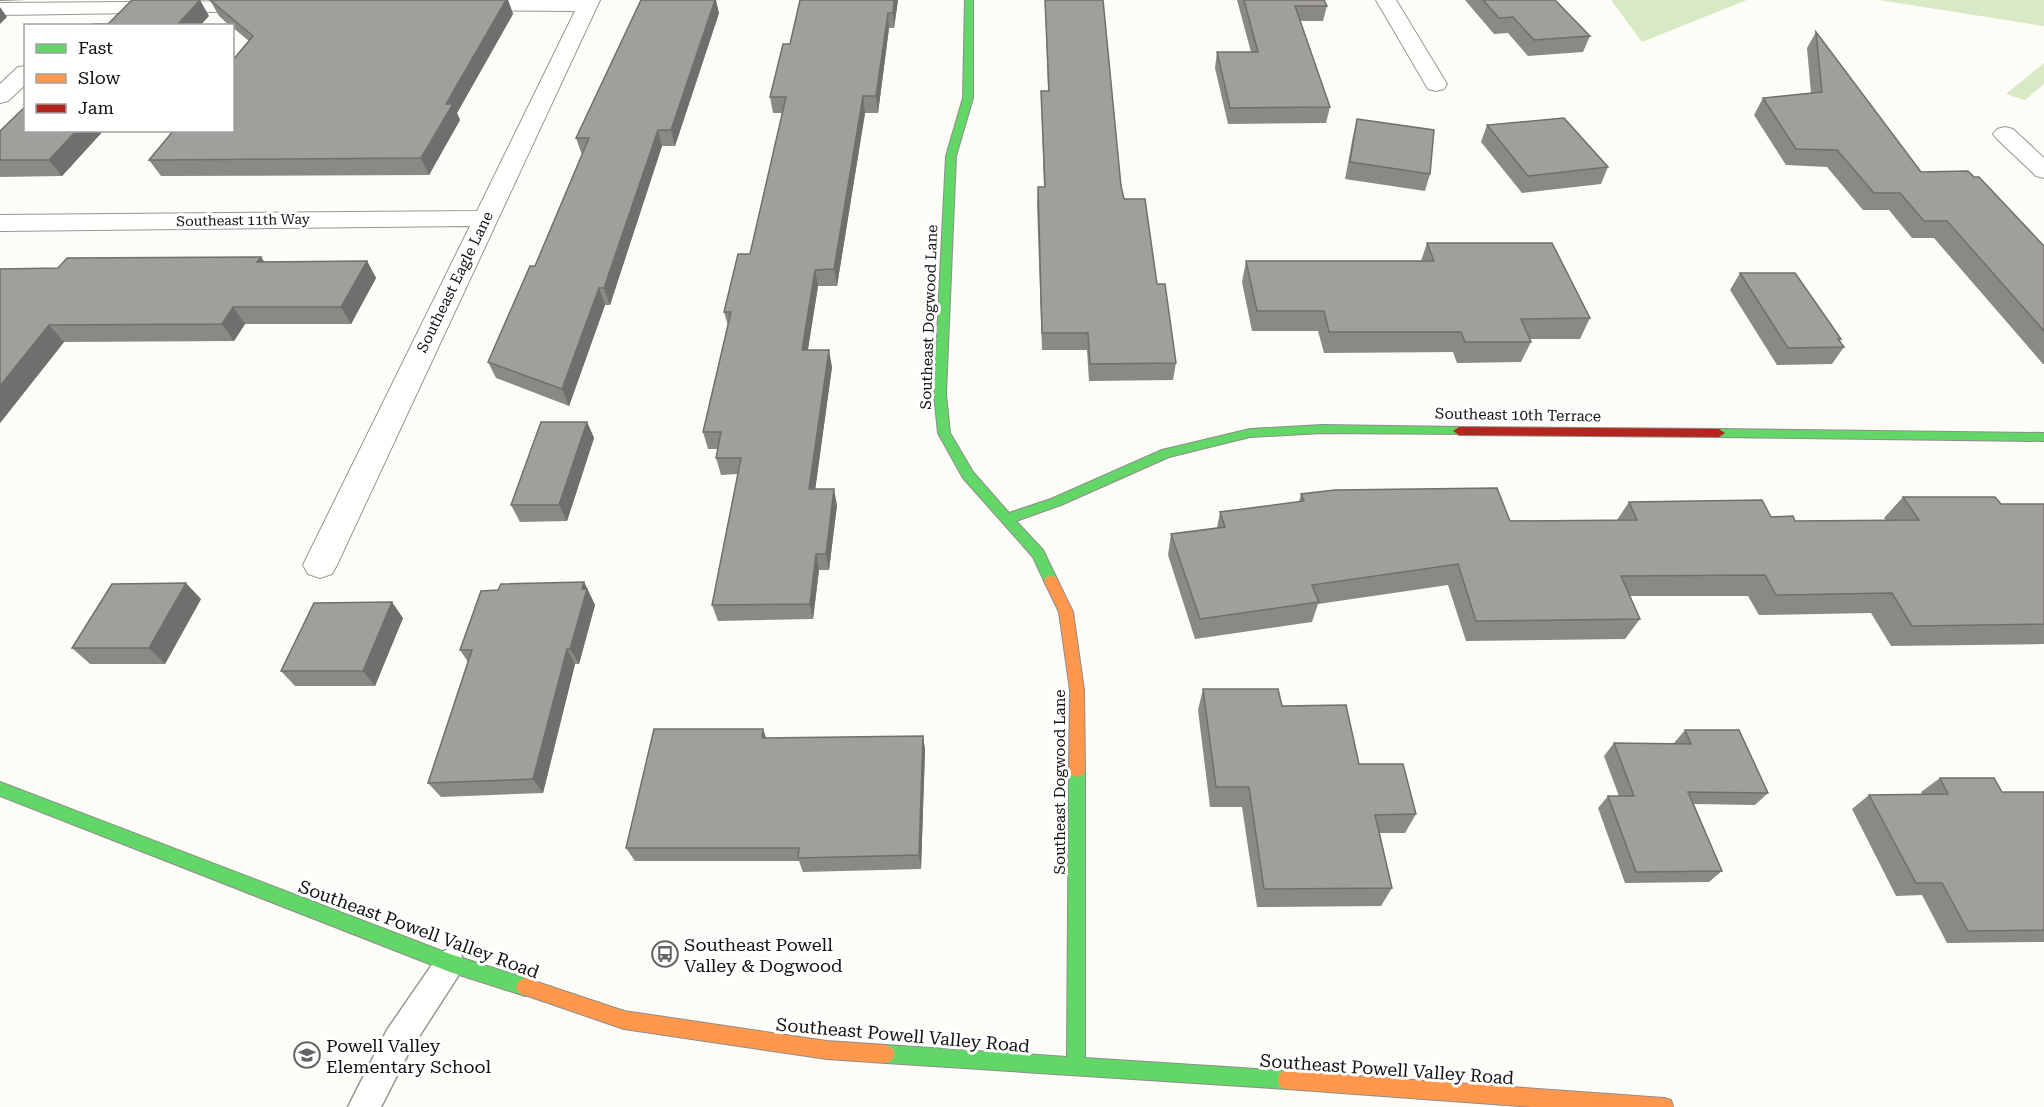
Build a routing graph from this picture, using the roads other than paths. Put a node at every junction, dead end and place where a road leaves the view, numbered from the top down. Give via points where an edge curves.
1 (969, 0) edge
2 (1386, 0) edge
3 (588, 3) edge
4 (97, 4) edge
5 (453, 6) edge
6 (277, 7) edge
7 (0, 9) edge
8 (76, 24) edge
9 (24, 74) edge
10 (1436, 84) dead end
11 (0, 96) edge
12 (2005, 134) dead end
13 (2044, 171) edge
14 (486, 218) junction
15 (0, 223) edge
16 (2044, 437) edge
17 (1007, 519) junction
18 (320, 565) dead end
19 (0, 789) edge
20 (450, 963) junction
21 (1076, 1066) junction
22 (1472, 1099) edge
23 (364, 1107) edge
24 (1664, 1107) edge

1 - 17 street, Southeast Dogwood Lane via 968,98 951,156 940,394 944,433 968,475
2 - 10 street
3 - 5 street
3 - 14 street, Southeast Eagle Lane
4 - 6 street
4 - 7 street
4 - 8 street
9 - 11 street
12 - 13 street
14 - 15 street, Southeast 11th Way
14 - 18 street, Southeast Eagle Lane
16 - 17 street, Southeast 10th Terrace via 1322,429 1250,433 1166,453 1056,502
17 - 21 street, Southeast Dogwood Lane via 1038,554 1066,612 1077,690
19 - 20 street, Southeast Powell Valley Road
20 - 21 street, Southeast Powell Valley Road via 624,1020 827,1050
20 - 23 lane via 398,1041
21 - 22 street, Southeast Powell Valley Road
22 - 24 street, Southeast Powell Valley Road

